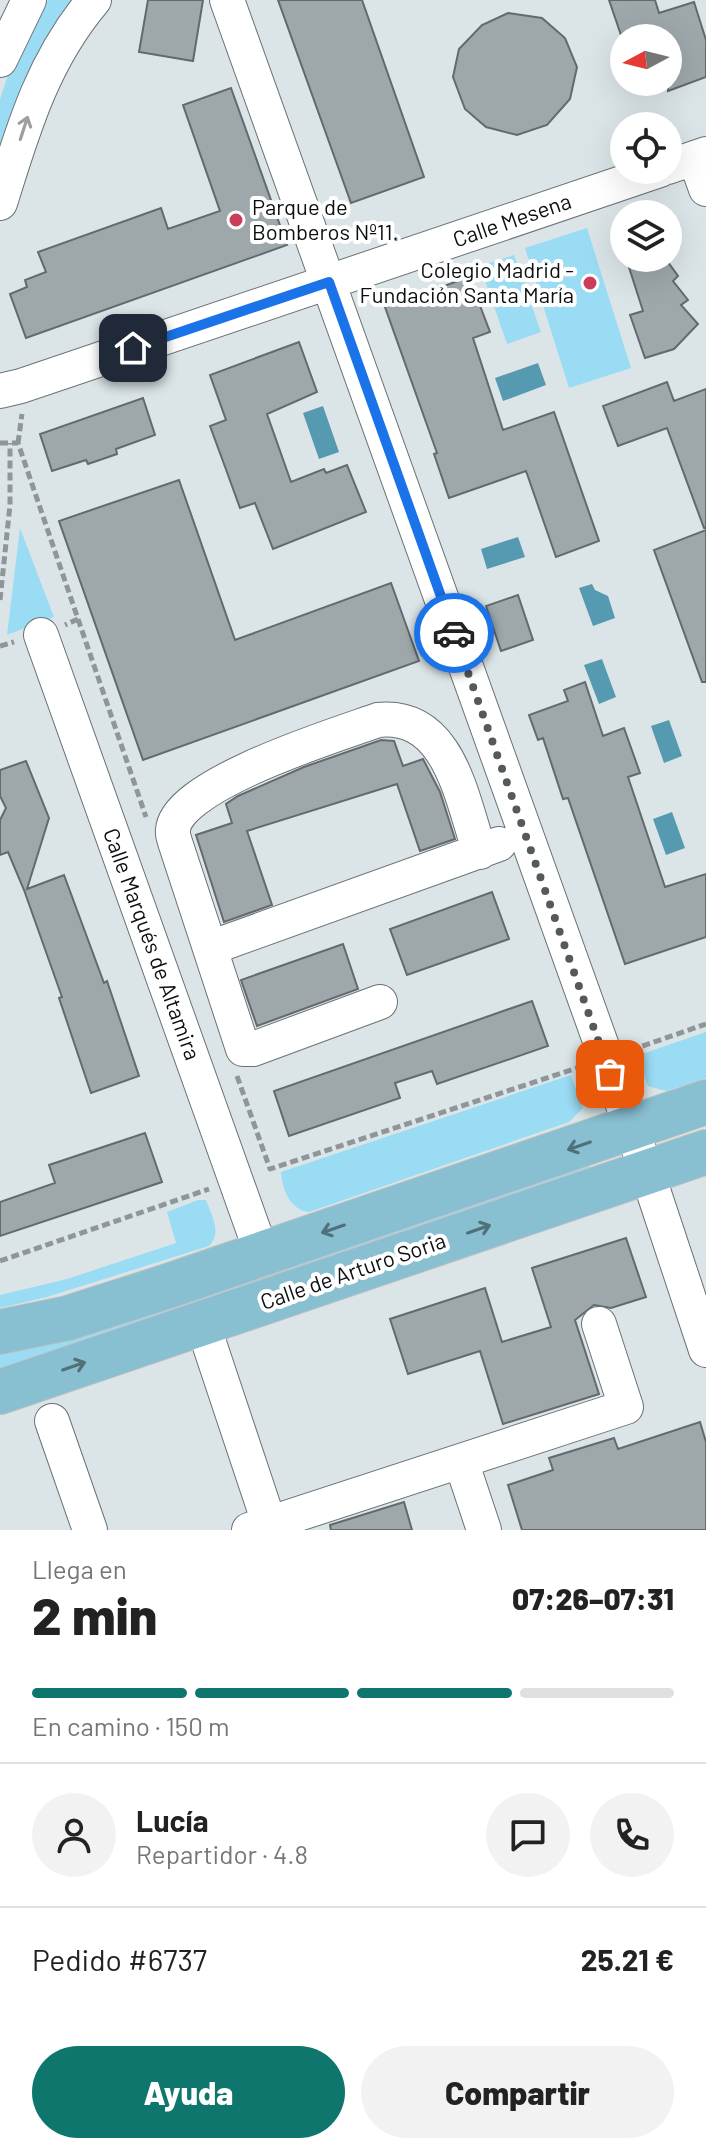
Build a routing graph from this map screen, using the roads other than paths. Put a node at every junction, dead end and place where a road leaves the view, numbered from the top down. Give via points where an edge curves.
1 (29, 0) edge
2 (94, 0) edge
3 (227, 0) edge
4 (0, 60) edge
5 (619, 184) edge
6 (0, 203) edge
7 (329, 282) junction
8 (0, 391) edge
9 (41, 635) road end
10 (525, 835) junction
11 (480, 852) junction
12 (210, 948) junction
13 (380, 1002) dead end
14 (706, 1102) edge
15 (629, 1129) junction
16 (706, 1152) edge
17 (647, 1172) junction
18 (262, 1254) junction
19 (202, 1322) junction
20 (599, 1324) dead end
21 (0, 1332) edge
22 (706, 1350) edge
23 (0, 1392) edge
24 (52, 1421) dead end
25 (461, 1461) junction
26 (259, 1527) edge
27 (90, 1530) edge
28 (484, 1530) edge

1 - 4 street
6 -> 2 street via 32,101 72,26
3 - 7 street
5 - 7 street, Calle Mesena
7 - 8 street, Calle Mesena
7 - 10 street
9 - 18 street, Calle Marqués de Altamira
10 - 11 street
10 - 15 street
11 - 12 street
11 - 12 street via 445,752 424,730 399,718 378,720 233,774 178,816 172,829 175,842
12 - 13 street via 243,1049
14 - 15 main road, Calle de Arturo Soria
15 - 17 street
15 -> 18 main road, Calle de Arturo Soria
16 - 17 main road, Calle de Arturo Soria
19 -> 17 main road, Calle de Arturo Soria
17 - 22 street
18 - 21 main road, Calle de Arturo Soria via 68,1318
23 -> 19 main road, Calle de Arturo Soria
19 - 26 street
20 - 25 street via 626,1407
24 - 27 street
25 - 26 street
25 - 28 street

